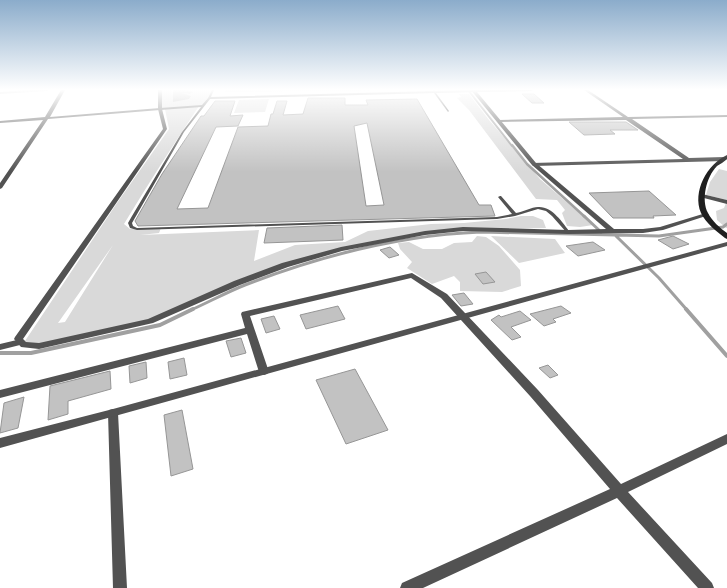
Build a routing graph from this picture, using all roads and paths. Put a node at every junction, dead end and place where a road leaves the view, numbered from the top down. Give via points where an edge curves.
1 (64, 117) edge
2 (162, 117) edge
3 (194, 117) edge
4 (496, 117) edge
5 (655, 117) edge
6 (627, 118) junction
7 (46, 119) junction
8 (499, 121) junction
9 (0, 122) edge
10 (726, 158) edge
11 (687, 159) junction
12 (534, 164) junction
13 (1, 184) edge
14 (702, 196) junction
15 (500, 197) dead end
16 (727, 202) edge
17 (515, 215) junction
18 (706, 215) junction
19 (568, 232) junction
20 (612, 232) junction
21 (727, 237) edge
22 (727, 244) edge
23 (463, 317) junction
24 (250, 330) junction
25 (21, 342) junction
26 (0, 347) edge
27 (264, 372) junction
28 (0, 394) edge
29 (113, 413) junction
30 (727, 439) edge
31 (0, 443) edge
32 (619, 491) junction
33 (120, 588) edge
34 (407, 588) edge
35 (707, 588) edge

1 - 7 street
2 - 25 street via 165,129 18,339
3 - 17 lane via 134,216 130,223 131,227 137,229 490,219
4 - 8 street
5 - 6 street
6 - 8 street
6 - 11 street
7 - 9 street
7 - 13 street
8 - 12 street
10 - 11 street
10 - 14 main road via 711,171
11 - 12 street
12 - 20 street
14 - 16 street
14 - 18 main road
15 - 17 lane
17 - 19 lane via 538,208 547,210
18 - 20 street via 661,229
18 - 21 main road
19 - 20 street
19 - 25 street via 446,230 341,249 244,280 150,321 39,346 24,345
22 - 23 street
23 - 24 street via 444,296 412,275 245,314
23 - 27 street
23 - 32 street via 534,393
24 - 27 street
24 - 28 street
25 - 26 street
27 - 29 street
29 - 31 street
29 - 33 street
30 - 32 street
32 - 34 street
32 - 35 street

